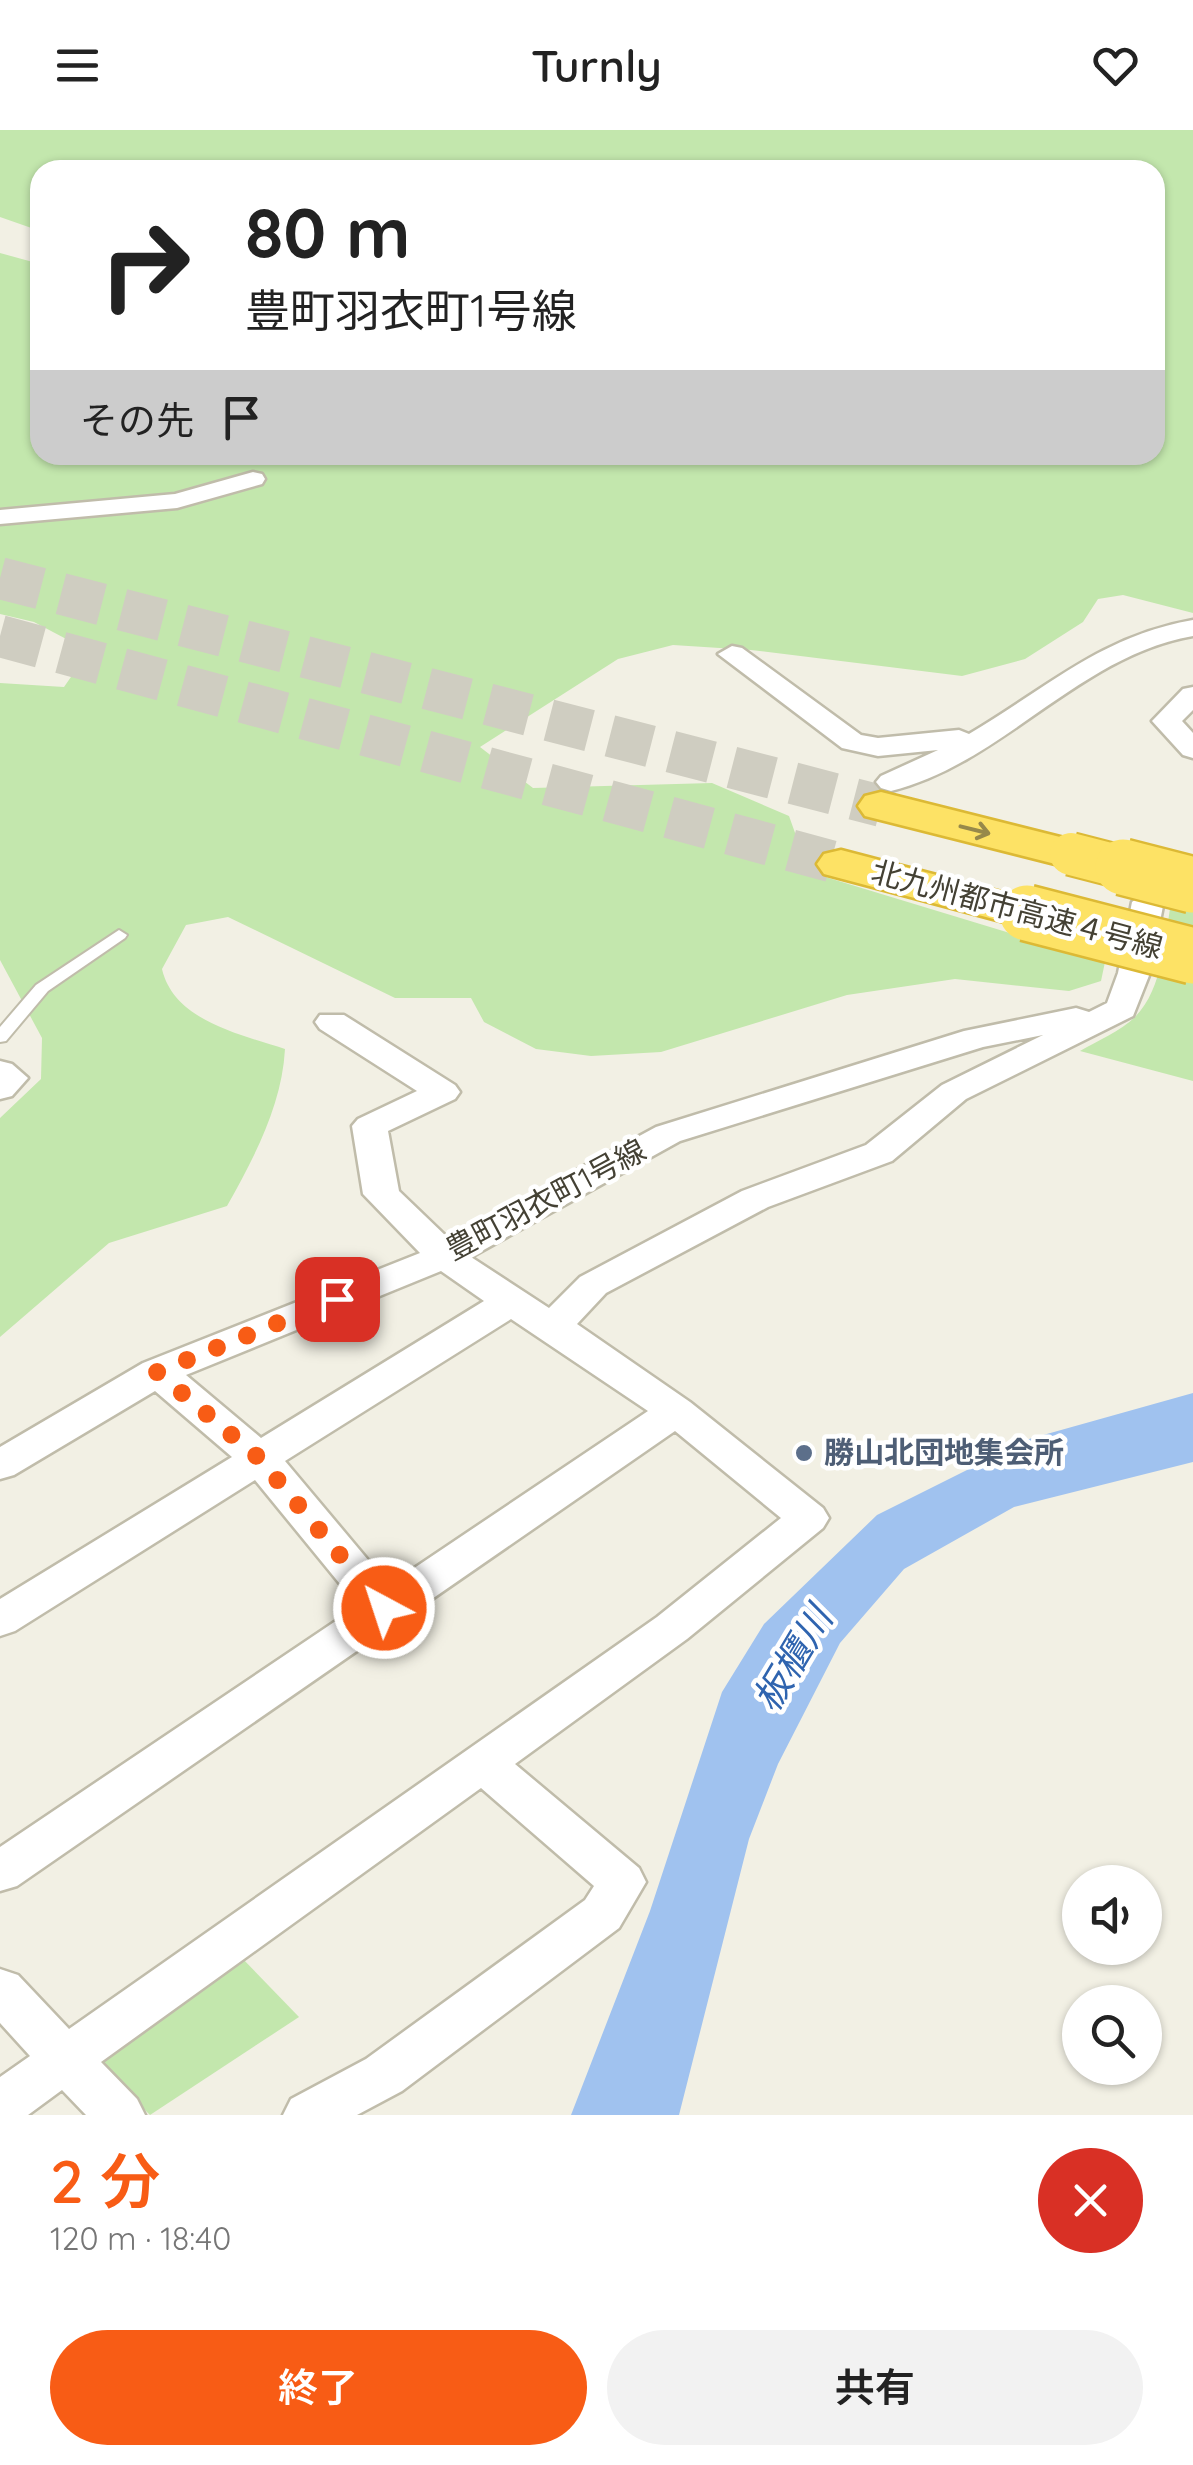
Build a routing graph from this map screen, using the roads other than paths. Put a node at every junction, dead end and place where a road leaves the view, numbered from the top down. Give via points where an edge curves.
1 (253, 479) dead end
2 (0, 517) edge
3 (1193, 628) edge
4 (732, 654) dead end
5 (1193, 695) edge
6 (984, 736) junction
7 (1193, 749) edge
8 (886, 794) joint
9 (841, 864) tunnel mouth
10 (1193, 872) edge
11 (1193, 885) edge
12 (119, 935) dead end
13 (1193, 956) edge
14 (1121, 1009) junction
15 (332, 1022) dead end
16 (0, 1037) edge
17 (0, 1071) edge
18 (0, 1089) edge
19 (445, 1256) junction
20 (510, 1302) junction
21 (556, 1328) junction
22 (157, 1372) junction
23 (676, 1411) junction
24 (259, 1458) junction
25 (0, 1466) edge
26 (384, 1608) junction
27 (0, 1620) edge
28 (482, 1763) junction
29 (0, 1872) edge
30 (0, 1990) edge
31 (67, 2058) junction
32 (0, 2106) edge
33 (119, 2115) edge
34 (309, 2115) edge

1 - 2 street via 177,501
3 - 6 street via 1121,647
4 - 6 street via 852,742 878,747
5 - 7 street via 1166,721
6 - 8 street
8 -> 11 highway, bridge
9 - 13 highway, 北九州都市高速４号線, bridge
10 - 14 street via 1148,902
12 - 16 lane via 42,988
14 - 19 street, 豊町羽衣町1号線 via 976,1038 668,1134
14 - 21 street via 954,1092 878,1154 755,1199 593,1285
15 - 19 street via 443,1092 370,1126 382,1194
17 - 18 street via 11,1078
19 - 20 street
19 - 22 street, 豊町羽衣町1号線
20 - 21 street
20 - 24 street
21 - 23 street
22 - 24 street
22 - 25 street, 豊町羽衣町1号線
23 - 26 street
23 - 28 street via 808,1518 672,1628
24 - 26 street
24 - 27 street
26 - 29 street
28 - 31 street
28 - 34 street via 622,1882 602,1914 384,2075
30 - 31 street
31 - 32 street
31 - 33 street

